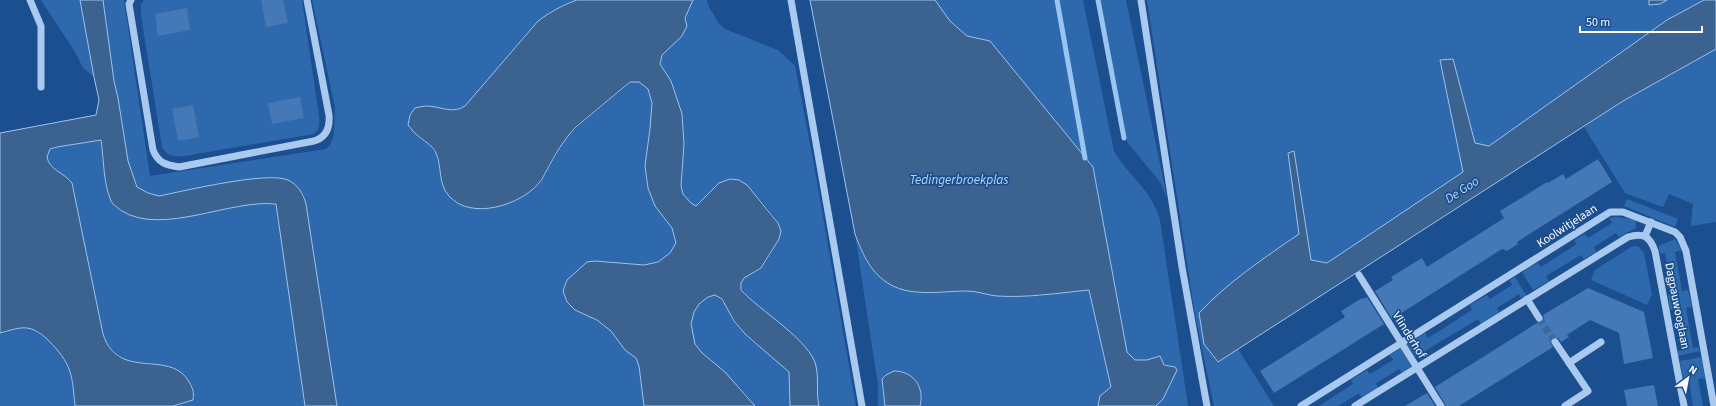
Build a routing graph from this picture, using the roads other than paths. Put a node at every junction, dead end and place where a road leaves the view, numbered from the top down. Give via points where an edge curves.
1 (30, 0) edge
2 (131, 0) edge
3 (307, 0) edge
4 (791, 0) edge
5 (1141, 0) edge
6 (41, 87) dead end
7 (1651, 222) junction
8 (1645, 236) junction
9 (1359, 275) dead end
10 (1527, 299) junction
11 (1539, 318) tunnel mouth
12 (1555, 342) tunnel mouth
13 (1601, 342) dead end
14 (1402, 343) junction
15 (1569, 363) junction
16 (1418, 368) junction
17 (862, 406) edge
18 (1207, 406) edge
19 (1301, 406) edge
20 (1355, 406) edge
21 (1442, 406) edge
22 (1565, 406) edge
23 (1684, 406) edge
24 (1714, 406) edge

1 - 6 street via 41,26
2 - 3 street via 128,4 153,150 156,158 162,163 179,167 314,141 321,139 327,132 329,114
4 - 17 street
5 - 18 street via 1182,266
7 - 8 street
7 - 14 street, Koolwitjelaan via 1623,212 1610,212
7 - 24 street, Dagpauwooglaan via 1675,232 1686,251
8 - 10 street via 1637,234 1628,237
8 - 23 street, Dagpauwooglaan via 1655,251
9 - 14 street, Vlinderhof
10 - 11 street
10 - 16 street
12 - 15 street
13 - 15 street
14 - 16 street, Vlinderhof
14 - 19 street, Koolwitjelaan
15 - 22 street via 1588,391
16 - 20 street
16 - 21 street, Vlinderhof

